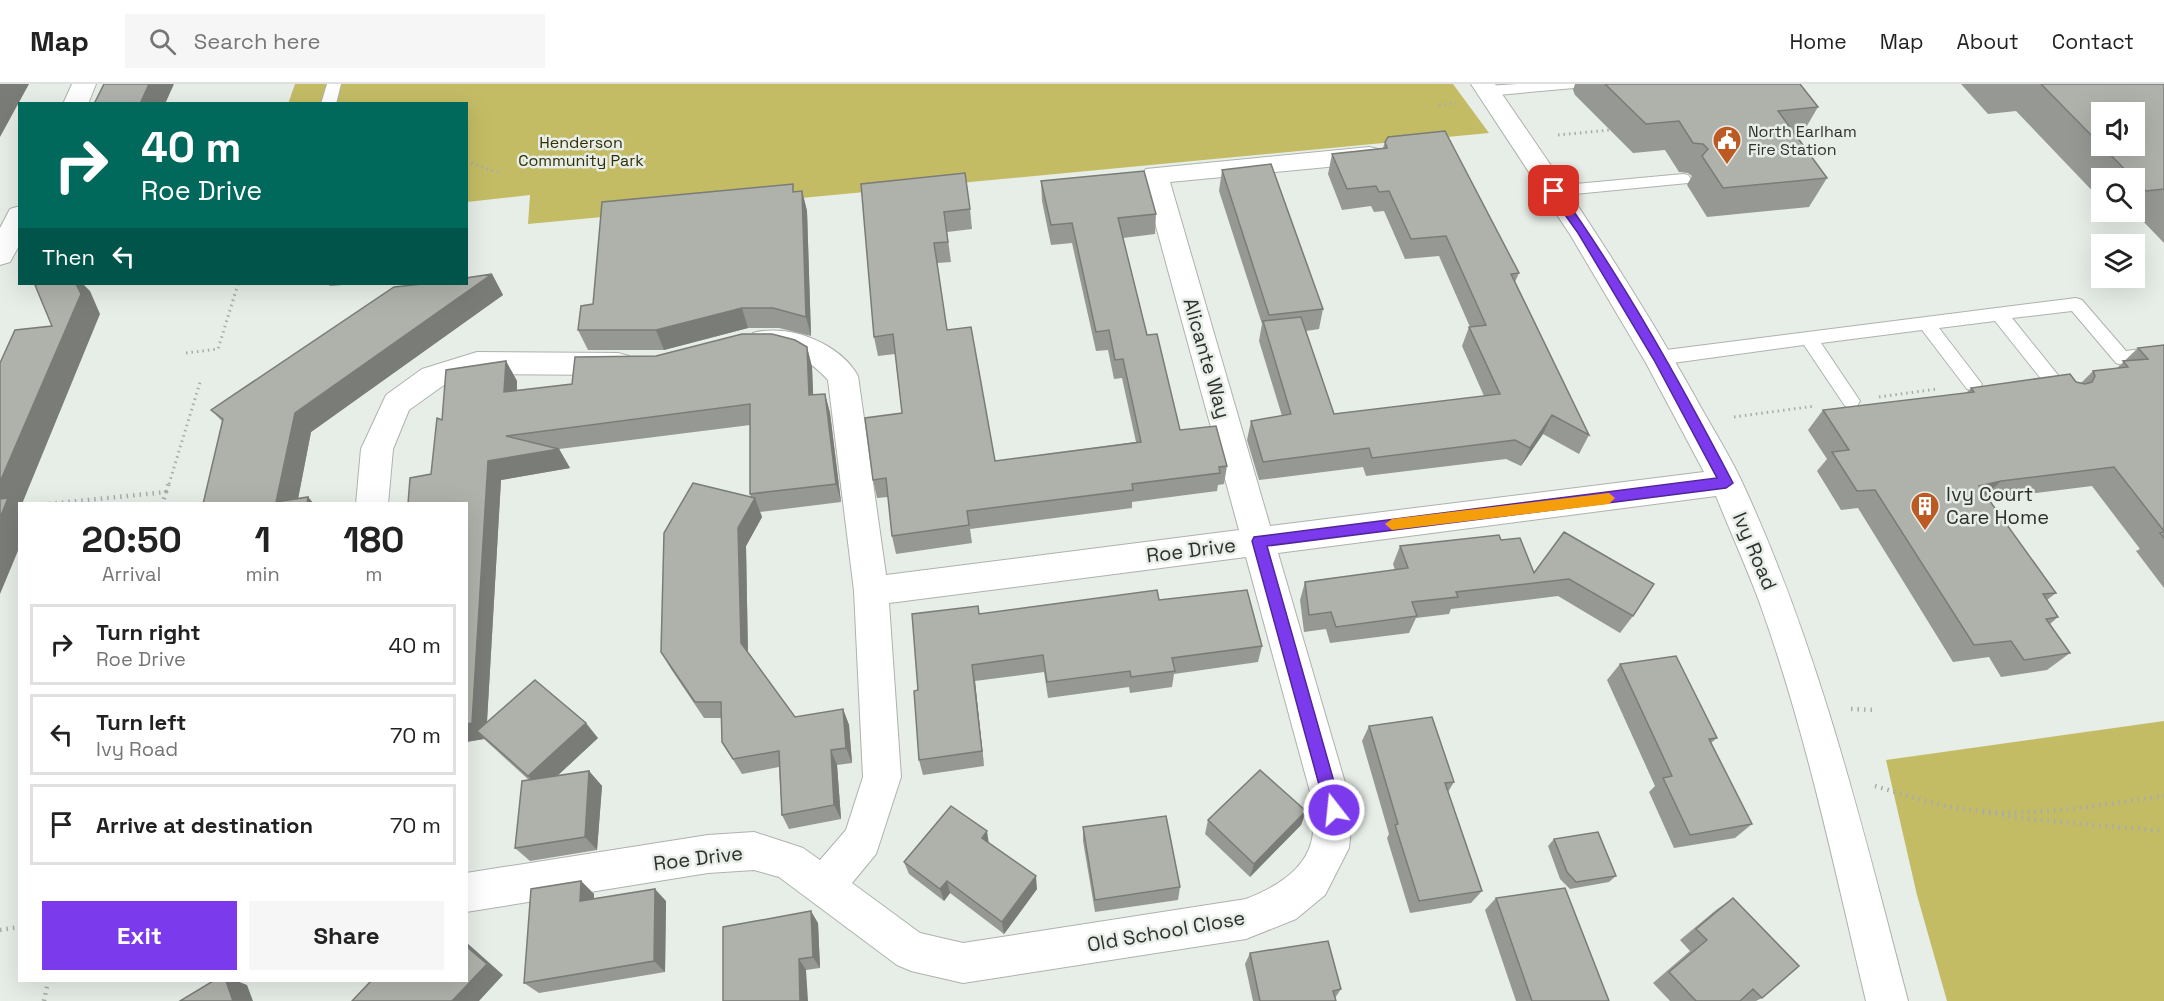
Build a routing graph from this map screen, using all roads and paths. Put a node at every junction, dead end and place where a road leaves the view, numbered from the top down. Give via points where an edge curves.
1 (84, 84) edge
2 (334, 84) edge
3 (1574, 84) edge
4 (1485, 88) edge
5 (76, 102) edge
6 (329, 102) edge
7 (1610, 130) dead end
8 (1519, 139) junction
9 (1369, 155) edge
10 (468, 162) edge
11 (502, 174) dead end
12 (1683, 179) dead end
13 (1554, 191) junction
14 (18, 221) edge
15 (9, 246) edge
16 (238, 285) edge
17 (1999, 314) junction
18 (1926, 323) junction
19 (1809, 339) junction
20 (738, 344) edge
21 (2164, 352) edge
22 (186, 353) dead end
23 (1659, 358) junction
24 (643, 363) edge
25 (201, 379) dead end
26 (1973, 384) dead end
27 (2064, 395) edge
28 (1851, 401) dead end
29 (1726, 483) junction
30 (166, 492) junction
31 (68, 502) edge
32 (163, 502) edge
33 (372, 502) edge
34 (1258, 541) junction
35 (871, 591) junction
36 (1831, 778) junction
37 (2164, 796) edge
38 (1947, 806) junction
39 (2164, 831) edge
40 (823, 887) junction
41 (468, 893) edge
42 (18, 927) edge
43 (0, 930) edge
44 (48, 982) edge
45 (44, 1001) edge
46 (1887, 1001) edge

1 - 5 street
2 - 6 lane
3 - 4 lane
4 - 8 street, Ivy Road
7 - 8 path
8 - 13 street, Ivy Road
9 - 34 street, Alicante Way via 1144,176
10 - 11 path
12 - 13 lane
13 - 23 street, Ivy Road
14 - 15 street
16 - 22 path via 218,349
17 - 18 lane
17 - 21 lane via 2076,304 2122,358
17 - 27 lane
18 - 19 lane
18 - 26 lane
19 - 23 lane
19 - 28 lane
20 - 35 street via 778,341 810,350 829,360 843,376
23 - 29 street, Ivy Road
24 - 33 street via 477,363 433,377 397,403 377,449
25 - 30 path
29 - 34 street, Roe Drive
29 - 36 street, Ivy Road via 1776,602
30 - 31 path
30 - 32 path
34 - 35 street, Roe Drive
34 - 40 street, Old School Close via 1334,810 1330,848 1311,881 1282,905 1246,919 963,963 911,951
35 - 40 street via 882,777 862,841
36 - 38 path
36 - 46 street, Ivy Road
37 - 38 path via 2049,812
38 - 39 path via 2027,819
40 - 41 street, Roe Drive via 789,861 754,851 708,854
42 - 43 path
44 - 45 path

